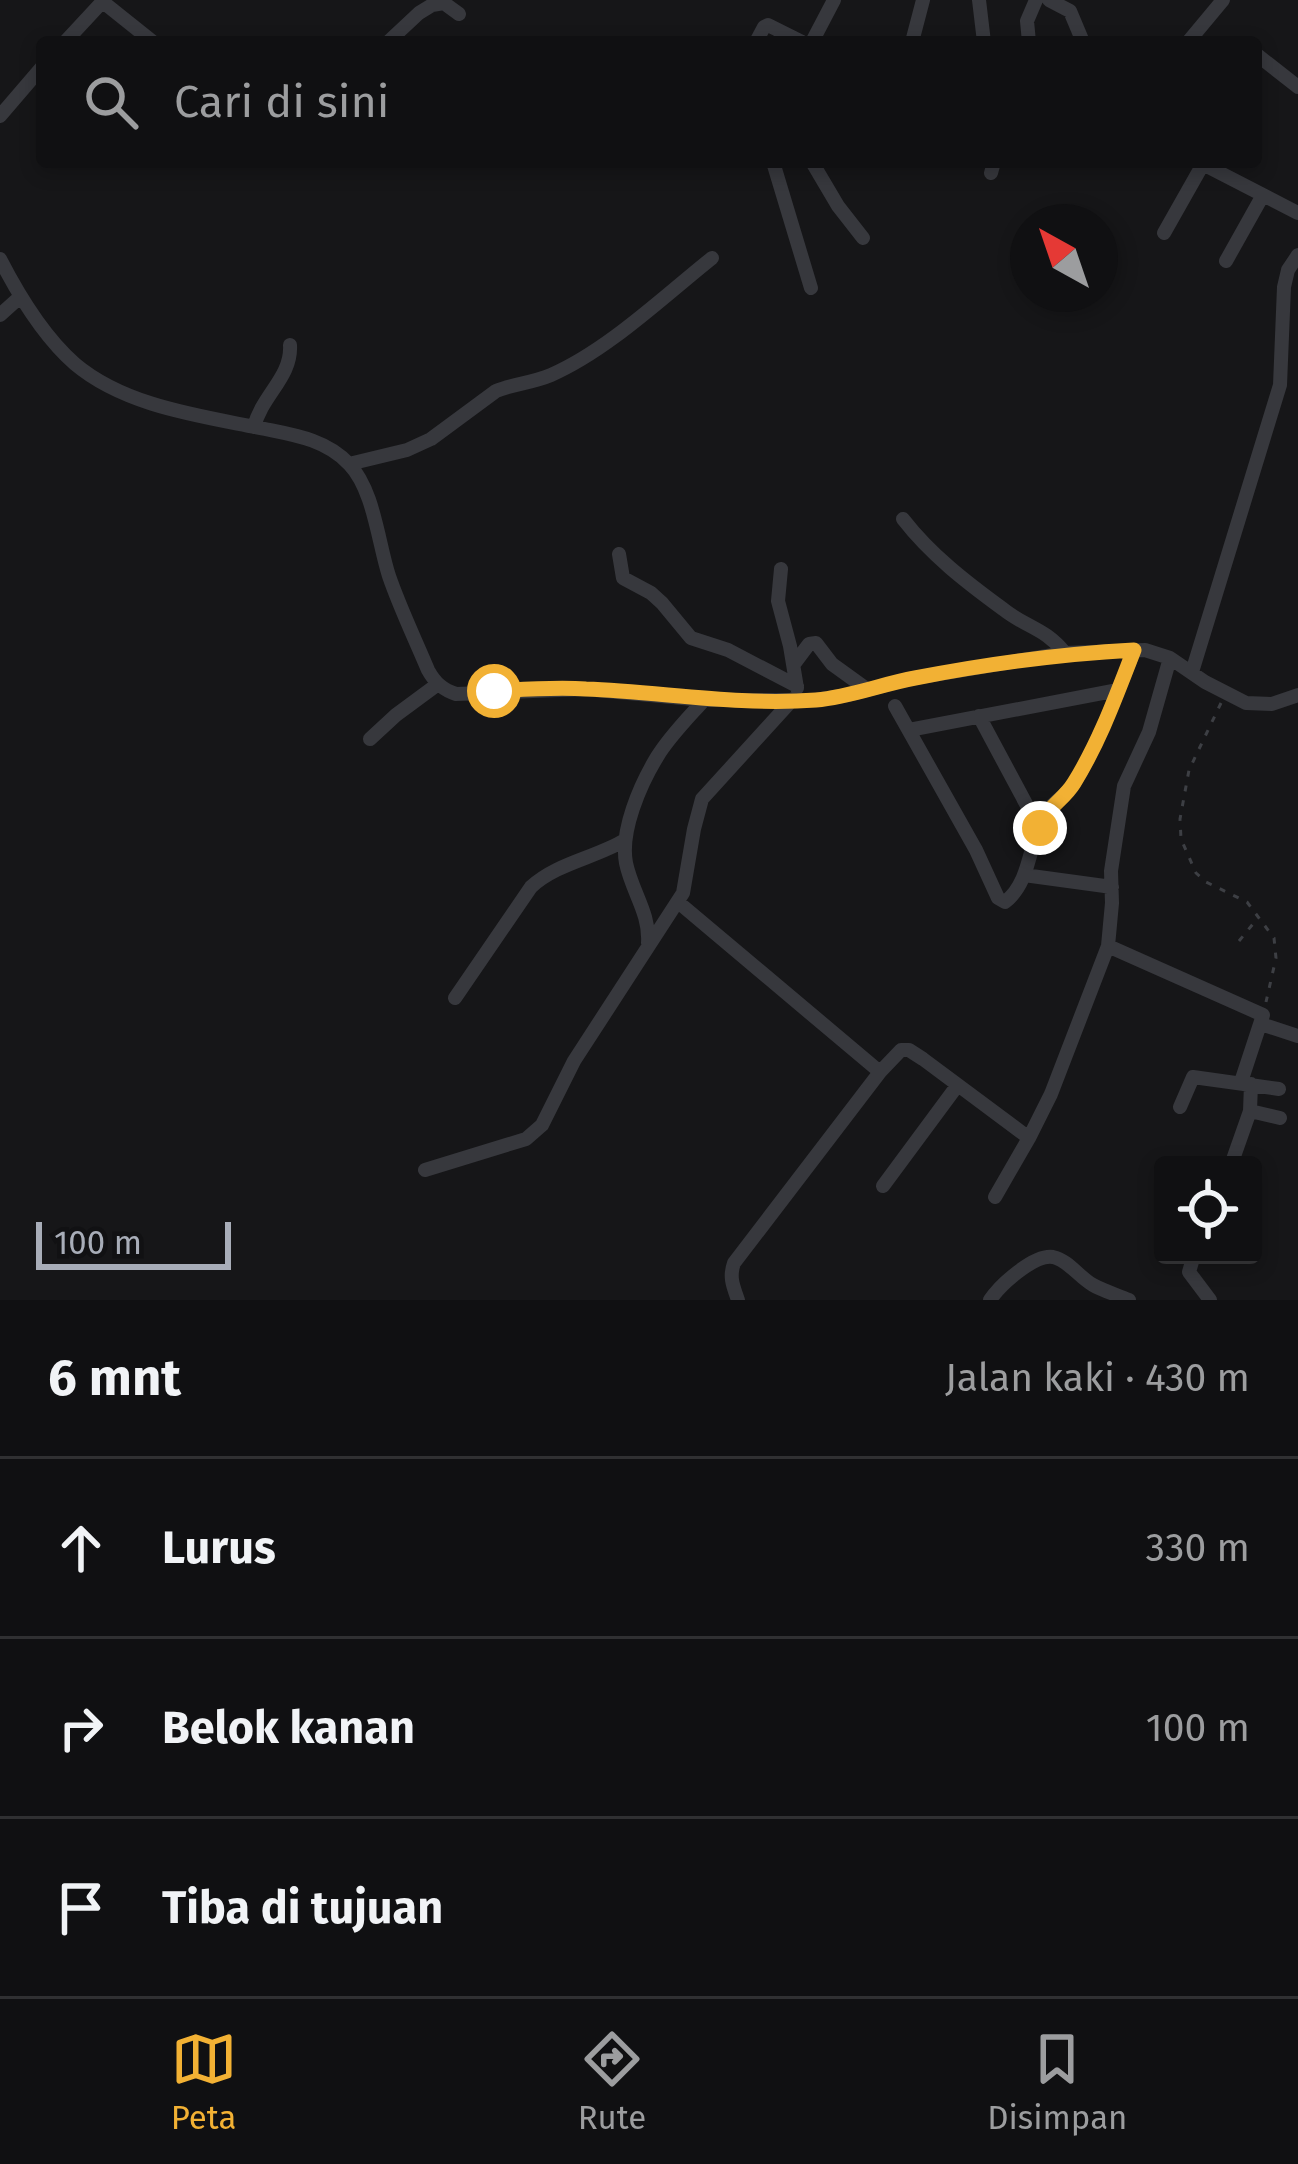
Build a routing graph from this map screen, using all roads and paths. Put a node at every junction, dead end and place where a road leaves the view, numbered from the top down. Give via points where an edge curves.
1 (923, 0) edge
2 (979, 0) edge
3 (1036, 0) edge
4 (1048, 0) edge
5 (1223, 0) edge
6 (103, 1) edge
7 (828, 2) edge
8 (1068, 3) edge
9 (459, 14) dead end
10 (71, 36) edge
11 (147, 36) edge
12 (395, 36) edge
13 (759, 36) edge
14 (790, 36) edge
15 (814, 36) edge
16 (914, 36) edge
17 (983, 36) edge
18 (1029, 36) edge
19 (1081, 36) edge
20 (1193, 36) edge
21 (1262, 59) edge
22 (36, 74) edge
23 (1298, 87) edge
24 (0, 116) edge
25 (775, 168) edge
26 (816, 168) edge
27 (1198, 168) edge
28 (1211, 168) edge
29 (1263, 195) junction
30 (1298, 212) edge
31 (1164, 233) dead end
32 (863, 238) dead end
33 (1298, 255) edge
34 (712, 258) dead end
35 (0, 259) edge
36 (1226, 261) dead end
37 (812, 288) dead end
38 (20, 297) junction
39 (0, 315) edge
40 (290, 345) dead end
41 (254, 427) junction
42 (349, 464) junction
43 (903, 519) dead end
44 (619, 554) dead end
45 (781, 569) dead end
46 (1134, 650) junction
47 (1065, 653) junction
48 (1170, 658) junction
49 (794, 664) junction
50 (1192, 672) junction
51 (438, 685) junction
52 (868, 690) junction
53 (1118, 690) junction
54 (1226, 693) junction
55 (795, 695) junction
56 (1298, 695) edge
57 (704, 700) junction
58 (896, 706) dead end
59 (979, 716) junction
60 (910, 730) junction
61 (370, 739) dead end
62 (1040, 828) junction
63 (625, 840) junction
64 (1024, 875) junction
65 (1112, 887) junction
66 (678, 902) junction
67 (1258, 916) junction
68 (1239, 941) dead end
69 (1108, 946) junction
70 (647, 948) junction
71 (455, 998) dead end
72 (1262, 1020) junction
73 (1298, 1036) edge
74 (880, 1072) junction
75 (1246, 1083) junction
76 (957, 1086) junction
77 (1279, 1089) dead end
78 (1180, 1107) dead end
79 (1250, 1111) junction
80 (1280, 1118) dead end
81 (1029, 1138) junction
82 (1234, 1156) edge
83 (425, 1170) dead end
84 (883, 1186) dead end
85 (995, 1197) dead end
86 (1191, 1264) edge
87 (738, 1300) edge
88 (991, 1300) edge
89 (1129, 1300) edge
90 (1210, 1300) edge

1 - 16 street
2 - 17 street
3 - 18 street
4 - 8 street
5 - 20 street
6 - 10 street
6 - 11 street
7 - 15 street
8 - 19 street
9 - 12 street via 432,5
13 - 14 street via 768,25
21 - 23 street
22 - 24 street
25 - 37 street
26 - 32 street
27 - 31 street
28 - 29 street
29 - 30 street
29 - 36 street
33 - 50 street via 1285,278 1280,385
34 - 42 street via 555,374 496,391 430,440
35 - 38 street
38 - 39 street
38 - 41 street via 70,360 95,378 130,396
40 - 41 street via 288,368
41 - 42 street via 315,441
42 - 51 street
43 - 47 street via 938,559
44 - 55 street via 622,577 662,603 691,638 728,650
45 - 49 street via 778,602
46 - 47 street
46 - 48 street
46 - 53 street
47 - 52 street
48 - 50 street
48 - 65 street via 1150,732 1124,786
49 - 52 street via 817,643
49 - 55 street
50 - 54 street
51 - 57 street via 456,694 585,688
51 - 61 street
52 - 55 street via 814,700
53 - 59 street
53 - 62 street via 1095,747
54 - 56 street via 1263,705
54 - 67 path via 1190,770 1180,830 1196,872
55 - 57 street
55 - 66 street via 703,799
57 - 63 street via 658,755
58 - 60 street
59 - 60 street
59 - 62 street
60 - 64 street via 1001,901
62 - 64 street
63 - 70 street
63 - 71 street via 531,887
64 - 65 street
65 - 69 street
66 - 70 street
66 - 74 street
67 - 68 path
67 - 72 path via 1276,946
69 - 72 street
69 - 81 street
70 - 83 street via 542,1125 526,1139
72 - 73 street
72 - 75 street
74 - 76 street via 909,1049
74 - 87 street via 734,1263
75 - 77 street
75 - 78 street via 1192,1077
75 - 79 street
76 - 81 street
76 - 84 street
79 - 80 street
79 - 82 street
81 - 85 street
86 - 90 street
88 - 89 street via 1046,1257

